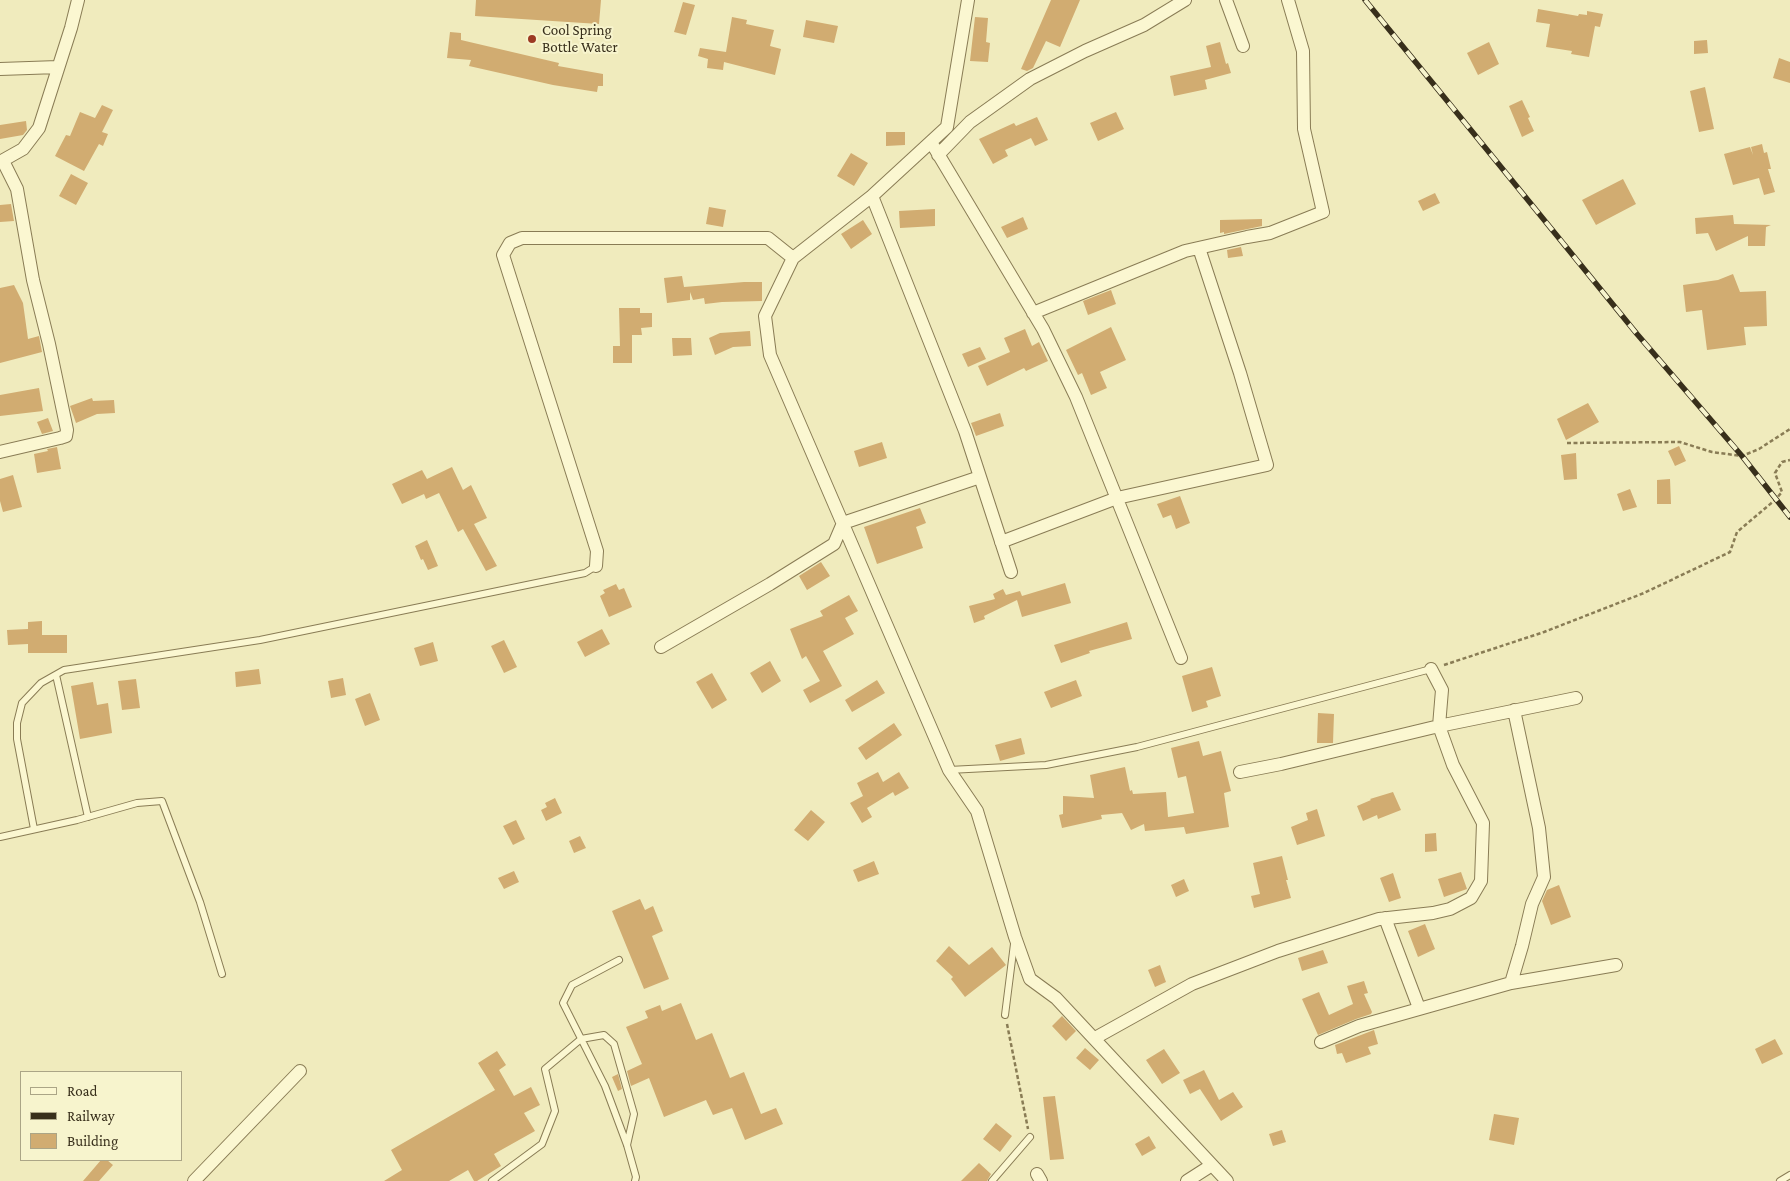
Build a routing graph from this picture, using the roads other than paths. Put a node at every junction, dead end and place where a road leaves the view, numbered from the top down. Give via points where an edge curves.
1 (78, 0) edge
2 (968, 0) edge
3 (1185, 0) edge
4 (1226, 0) edge
5 (1288, 0) edge
6 (1243, 46) dead end
7 (58, 67) junction
8 (0, 69) edge
9 (931, 142) junction
10 (938, 155) junction
11 (2, 162) edge
12 (872, 196) junction
13 (1199, 248) junction
14 (793, 258) junction
15 (1033, 313) junction
16 (0, 452) edge
17 (980, 477) junction
18 (1117, 498) junction
19 (843, 523) junction
20 (1001, 542) junction
21 (596, 566) joint
22 (1011, 572) dead end
23 (661, 647) dead end
24 (1181, 658) dead end
25 (1431, 669) joint
26 (56, 674) junction
27 (1576, 698) dead end
28 (1514, 710) junction
29 (1439, 726) junction
30 (949, 770) junction
31 (1240, 772) dead end
32 (88, 818) junction
33 (34, 829) junction
34 (0, 837) edge
35 (1385, 918) junction
36 (1015, 937) junction
37 (619, 960) dead end
38 (1616, 965) dead end
39 (222, 974) dead end
40 (1510, 983) junction
41 (1419, 1008) junction
42 (1006, 1015) road end
43 (1094, 1038) junction
44 (581, 1040) junction
45 (1320, 1042) dead end
46 (300, 1071) dead end
47 (1030, 1137) road end
48 (627, 1145) junction
49 (1212, 1165) junction
50 (1790, 1174) edge
51 (194, 1181) edge
52 (492, 1181) edge
53 (635, 1181) edge
54 (992, 1181) edge
55 (1187, 1181) edge
56 (1227, 1181) edge
57 (1780, 1181) edge

1 - 7 street
2 - 9 street via 948,126
3 - 10 street via 1144,25 1030,79 970,122
4 - 6 street
5 - 13 street via 1303,51 1304,129 1323,212 1270,233
7 - 8 street
7 - 11 street via 39,128 23,149
9 - 10 street
9 - 12 street
10 - 15 street
11 - 16 street via 17,189 33,280 67,430 66,436 60,438
12 - 14 street
12 - 17 street via 965,431
13 - 15 street
13 - 18 street via 1267,465
14 - 19 street via 765,316 770,355
14 - 21 street via 768,238 522,238 510,243 503,255 596,551
15 - 18 street via 1076,398
17 - 19 street
17 - 20 street
18 - 20 street
18 - 24 street
19 - 23 street via 834,544
19 - 30 street
20 - 22 street
21 - 26 lane via 585,573 260,640 64,670
25 - 29 street via 1442,690
25 - 30 lane via 1138,747 1046,765
26 - 32 lane
26 - 33 lane via 41,683 22,704 17,722 17,739
27 - 28 street
28 - 29 street
28 - 40 street via 1540,828 1544,877 1532,904
29 - 31 street
29 - 35 street via 1453,765 1483,824 1481,881 1471,898 1450,909
30 - 36 street via 977,811
32 - 33 lane
32 - 39 lane via 137,804 162,801 200,902
33 - 34 lane
35 - 41 street
35 - 43 street via 1278,951 1192,984
36 - 42 lane
36 - 43 street via 1030,979 1056,998
37 - 44 lane via 572,986 563,1003
38 - 40 street
40 - 41 street
41 - 45 street
43 - 49 street
44 - 48 lane via 605,1086
44 - 48 lane via 604,1035 614,1044 634,1114
44 - 52 lane via 545,1069 555,1111 542,1144
46 - 51 street
47 - 54 lane
48 - 53 lane
49 - 55 street
49 - 56 street
50 - 57 lane

